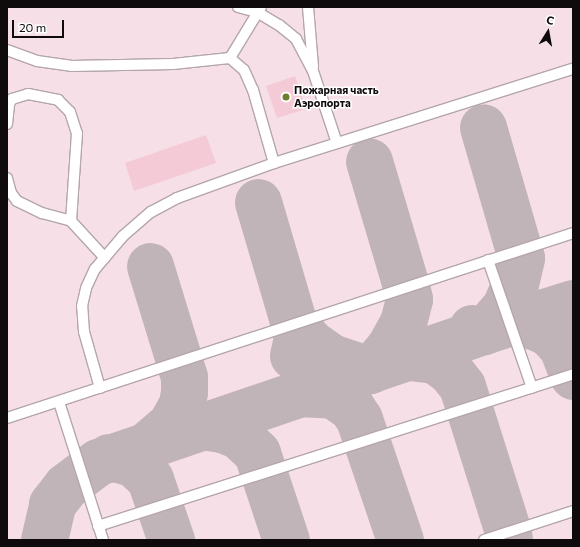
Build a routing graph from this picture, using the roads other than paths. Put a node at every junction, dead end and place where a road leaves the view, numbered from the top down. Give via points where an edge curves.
1 (238, 7) edge
2 (308, 7) edge
3 (259, 10) edge
4 (7, 50) edge
5 (230, 58) junction
6 (573, 69) edge
7 (313, 71) junction
8 (7, 124) edge
9 (338, 143) junction
10 (274, 163) junction
11 (7, 178) edge
12 (71, 222) junction
13 (573, 233) edge
14 (105, 258) junction
15 (488, 260) junction
16 (573, 374) edge
17 (100, 388) junction
18 (532, 388) junction
19 (59, 402) junction
20 (7, 418) edge
21 (573, 511) edge
22 (98, 526) junction
23 (103, 540) edge
24 (484, 540) edge

1 - 3 lane
2 - 7 lane
3 - 5 lane
3 - 7 lane via 296,39
4 - 5 lane via 37,61 71,66 173,64
5 - 10 lane via 244,70 253,90
6 - 9 lane
7 - 9 lane
8 - 12 lane via 12,99 28,94 58,100 70,112 77,133
9 - 10 lane
10 - 14 lane via 177,198 151,212 123,236
11 - 12 lane via 11,193 17,201 42,213
12 - 14 lane
13 - 15 lane
14 - 17 lane via 95,269 86,288 82,306 84,332
15 - 17 lane
15 - 18 lane
16 - 18 lane
17 - 19 lane
18 - 22 lane
19 - 20 lane
19 - 22 lane
21 - 24 lane
22 - 23 lane

